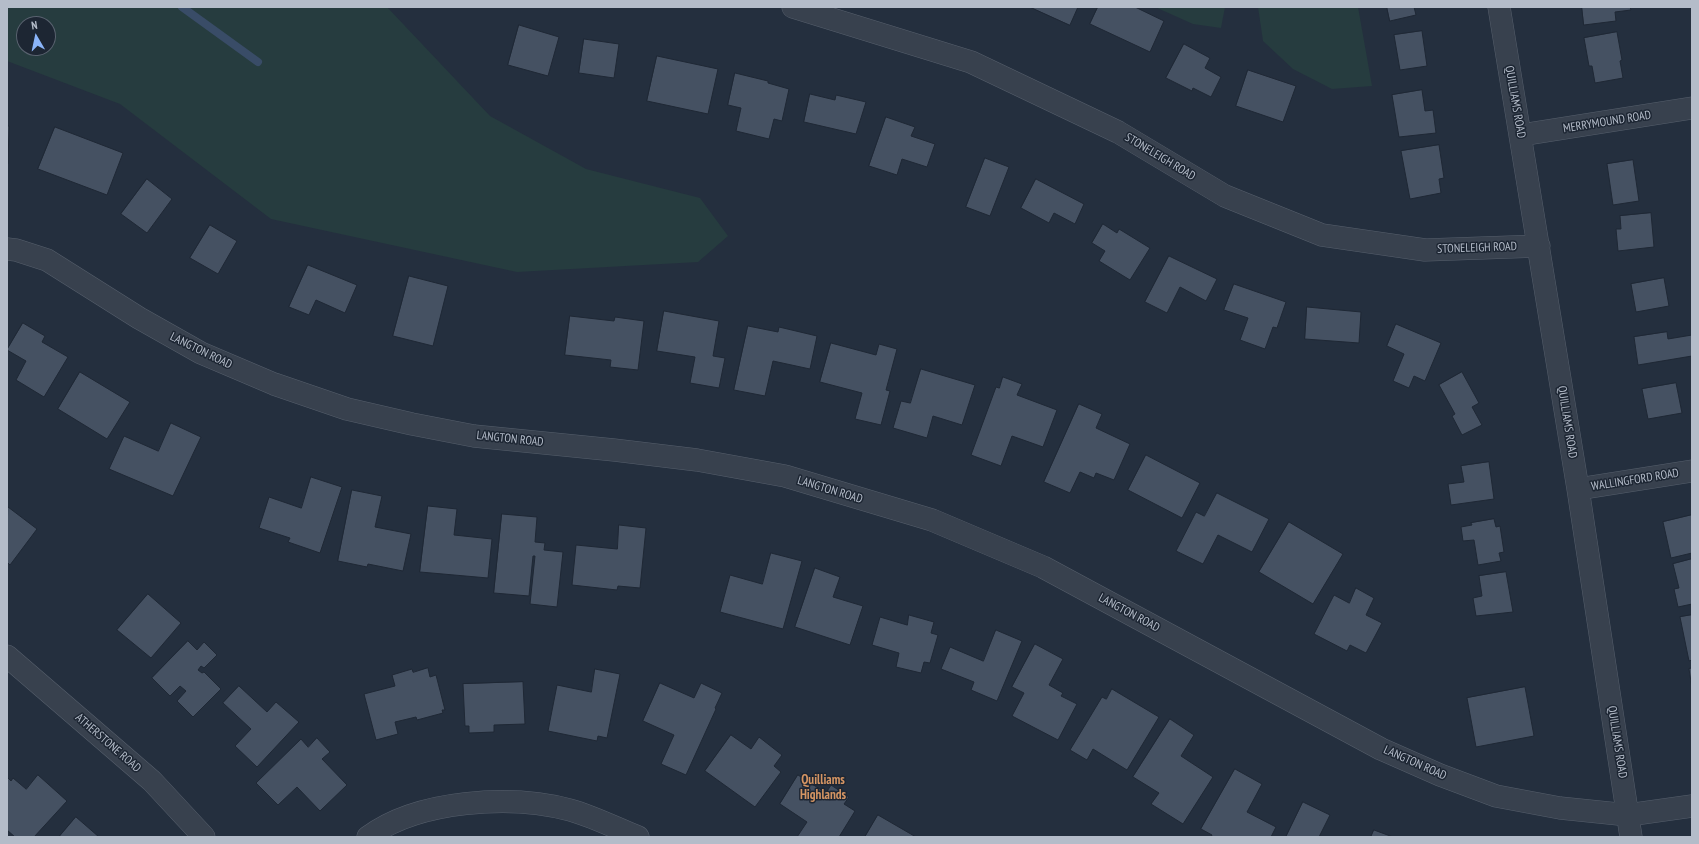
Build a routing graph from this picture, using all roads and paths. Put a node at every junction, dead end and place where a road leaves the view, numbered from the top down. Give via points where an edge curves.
1 (793, 7) edge
2 (1499, 7) edge
3 (1692, 108) edge
4 (1521, 135) junction
5 (1539, 246) junction
6 (7, 248) edge
7 (1692, 471) edge
8 (1578, 489) junction
9 (7, 656) edge
10 (1692, 806) edge
11 (1628, 815) junction
12 (204, 837) edge
13 (368, 837) edge
14 (638, 837) edge
15 (1631, 837) edge

1 - 5 street, STONELEIGH ROAD via 971,62 1118,132 1225,196 1322,235 1425,250
2 - 4 street, QUILLIAMS ROAD
3 - 4 street, MERRYMOUND ROAD
4 - 5 street, QUILLIAMS ROAD
5 - 8 street, QUILLIAMS ROAD
6 - 11 street, LANGTON ROAD via 46,260 201,353 274,384 348,409 474,436 675,457 778,475 932,520 1043,567 1381,749 1440,775 1496,796 1560,808
7 - 8 street, WALLINGFORD ROAD
8 - 11 street, QUILLIAMS ROAD
9 - 12 street, ATHERSTONE ROAD via 152,781
10 - 11 street, LANGTON ROAD
11 - 15 street, QUILLIAMS ROAD
13 - 14 street via 377,830 424,810 475,802 515,802 570,810

